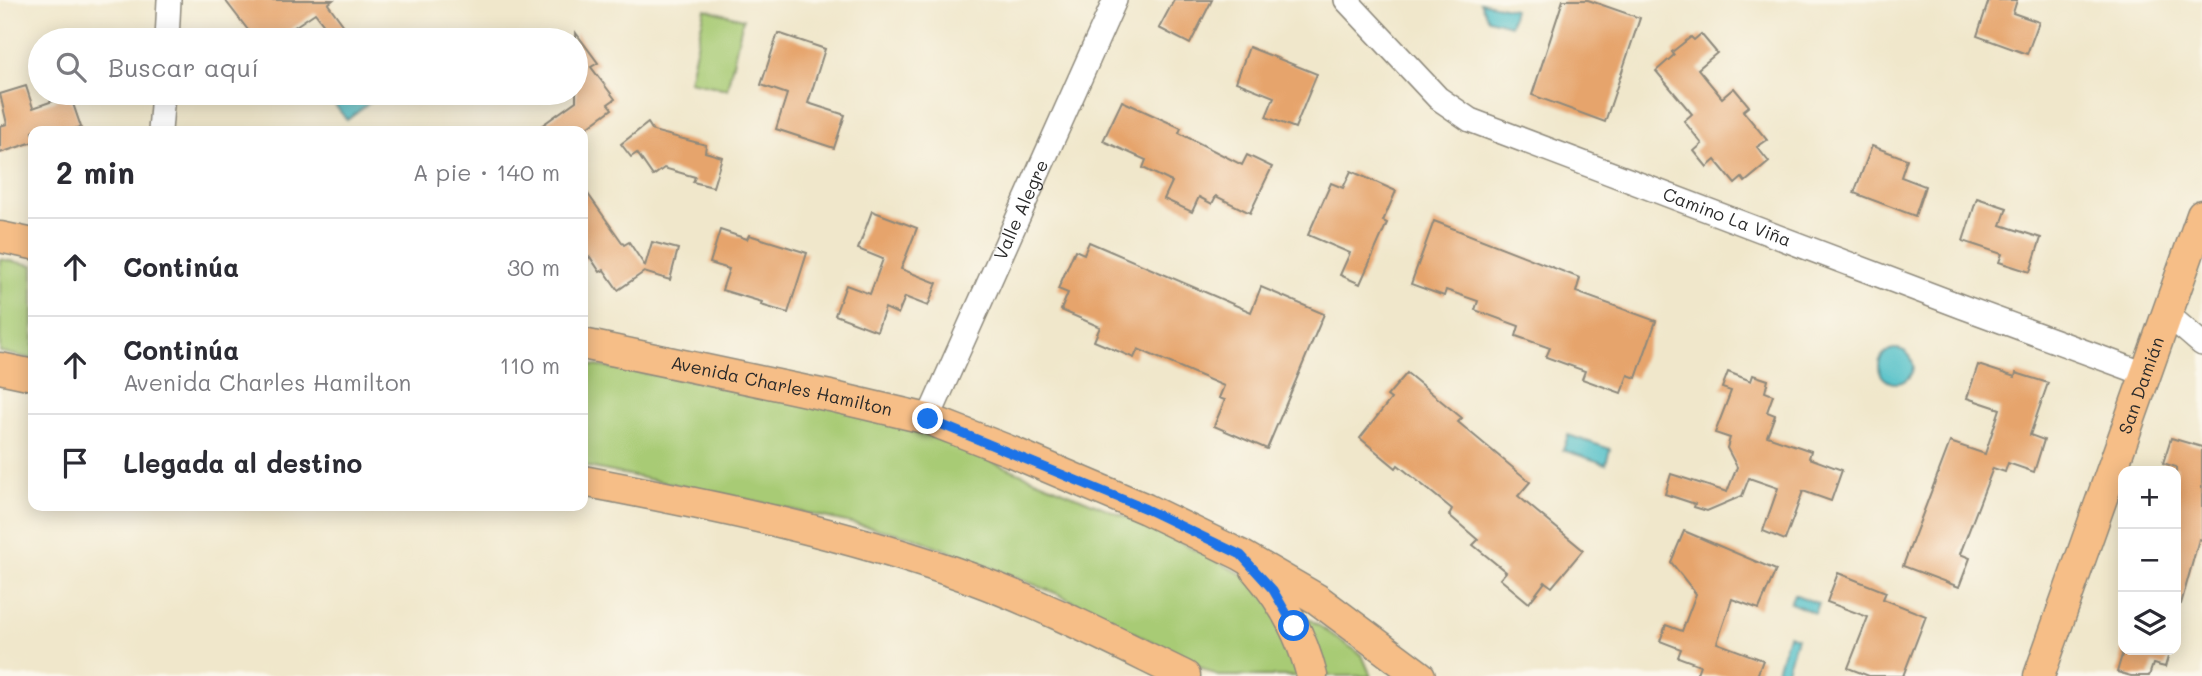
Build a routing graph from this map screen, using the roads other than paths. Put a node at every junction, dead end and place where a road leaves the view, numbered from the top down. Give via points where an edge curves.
1 (169, 0) edge
2 (1115, 0) edge
3 (1346, 0) edge
4 (168, 28) edge
5 (162, 105) edge
6 (160, 126) edge
7 (2202, 215) edge
8 (0, 237) edge
9 (28, 243) edge
10 (2166, 313) junction
11 (2202, 344) edge
12 (588, 345) edge
13 (0, 368) edge
14 (28, 374) edge
15 (2145, 374) junction
16 (928, 419) junction
17 (588, 482) edge
18 (1241, 555) junction
19 (1404, 672) edge
20 (1185, 676) edge
21 (1312, 676) edge
22 (2039, 676) edge

1 - 4 street
2 - 16 street, Valle Alegre
3 - 15 street, Camino La Viña via 1438,99 1470,120
5 - 6 street
7 - 10 main road, San Damián
8 - 9 main road
10 - 11 street
10 - 15 main road, San Damián
12 - 16 main road, Avenida Charles Hamilton
13 - 14 main road
15 - 22 main road, San Damián
16 - 18 main road, Avenida Charles Hamilton via 1146,509
17 - 20 main road via 792,523 930,564 1055,612
18 - 19 main road, Avenida Charles Hamilton via 1317,599
18 - 21 main road via 1284,608

